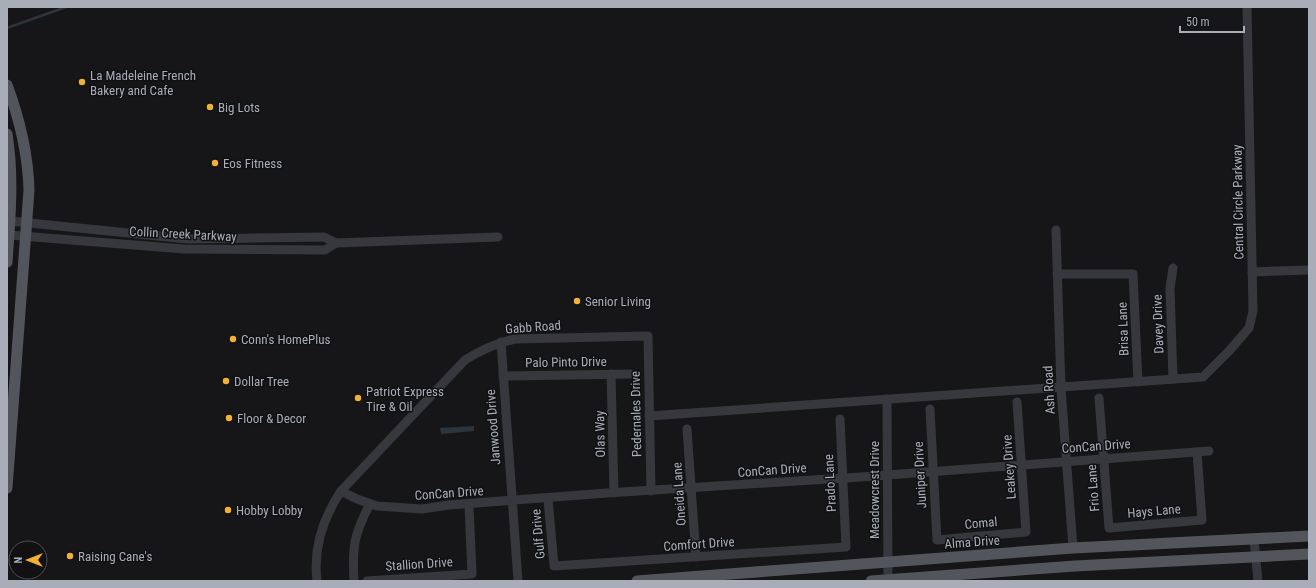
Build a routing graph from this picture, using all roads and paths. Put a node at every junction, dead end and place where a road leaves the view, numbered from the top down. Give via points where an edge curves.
1 (1247, 7) edge
2 (7, 85) edge
3 (7, 134) edge
4 (10, 221) junction
5 (28, 223) junction
6 (1056, 230) dead end
7 (9, 235) junction
8 (27, 236) junction
9 (498, 236) dead end
10 (336, 243) junction
11 (7, 262) edge
12 (1173, 268) dead end
13 (1309, 270) edge
14 (1252, 272) junction
15 (1057, 274) junction
16 (648, 336) joint
17 (500, 342) junction
18 (611, 374) junction
19 (630, 374) dead end
20 (503, 376) junction
21 (1173, 379) junction
22 (1138, 382) junction
23 (1061, 388) junction
24 (11, 390) edge
25 (1100, 398) dead end
26 (887, 399) junction
27 (1017, 402) dead end
28 (930, 409) dead end
29 (649, 416) junction
30 (840, 419) dead end
31 (687, 429) dead end
32 (1209, 451) dead end
33 (1197, 452) junction
34 (1103, 459) junction
35 (1066, 462) junction
36 (1023, 465) junction
37 (933, 472) junction
38 (886, 475) junction
39 (843, 478) junction
40 (7, 488) edge
41 (692, 489) junction
42 (341, 491) junction
43 (651, 491) junction
44 (614, 493) junction
45 (548, 499) junction
46 (511, 501) junction
47 (370, 504) junction
48 (469, 505) junction
49 (1109, 528) joint
50 (1026, 532) joint
51 (1309, 536) edge
52 (1254, 539) junction
53 (938, 540) joint
54 (846, 547) joint
55 (1073, 548) junction
56 (1309, 554) edge
57 (696, 557) junction
58 (1256, 557) junction
59 (888, 562) junction
60 (554, 566) joint
61 (888, 580) edge
62 (317, 581) edge
63 (354, 581) edge
64 (367, 581) edge
65 (518, 581) edge
66 (637, 581) edge
67 (871, 581) edge
68 (1258, 581) edge

1 - 14 street, Central Circle Parkway
2 - 5 main road via 23,131 28,163
3 - 4 main road via 11,180
4 - 5 street, Collin Creek Parkway
4 - 7 main road
5 - 8 main road
5 - 10 street, Collin Creek Parkway via 187,239 324,237
6 - 15 street, Ash Road
7 - 8 street, Collin Creek Parkway
7 - 11 main road
8 - 10 street, Collin Creek Parkway via 191,249 325,250
8 - 24 main road
9 - 10 street, Collin Creek Parkway
12 - 21 street, Davey Drive via 1170,288
13 - 14 street
14 - 21 street, Central Circle Parkway via 1253,311 1249,328 1203,377
15 - 22 street, Brisa Lane via 1134,274
15 - 23 street, Ash Road
16 - 17 street, Gabb Road via 515,339
16 - 29 street, Pedernales Drive
17 - 20 street, Janwood Drive
17 - 42 street, Gabb Road via 464,360
18 - 19 street, Palo Pinto Drive
18 - 20 street, Palo Pinto Drive
18 - 44 street, Olas Way
20 - 46 street, Janwood Drive
21 - 22 street
22 - 23 street
23 - 26 street
23 - 35 street, Ash Road
24 - 40 main road
25 - 34 street, Frio Lane
26 - 29 street
26 - 38 street, Meadowcrest Drive
27 - 36 street, Leakey Drive
28 - 37 street, Juniper Drive
29 - 43 street, Pedernales Drive
30 - 39 street, Prado Lane
31 - 41 street, Oneida Lane
32 - 33 street, ConCan Drive
33 - 34 street, ConCan Drive
33 - 49 street, Hays Lane via 1202,520
34 - 35 street, ConCan Drive
34 - 49 street, Frio Lane
35 - 36 street, ConCan Drive
35 - 55 street, Ash Road
36 - 37 street, ConCan Drive
36 - 50 street, Leakey Drive
37 - 38 street, ConCan Drive
37 - 53 street, Juniper Drive
38 - 39 street, ConCan Drive
38 - 59 street, Meadowcrest Drive
39 - 41 street, ConCan Drive
39 - 54 street, Prado Lane
41 - 43 street, ConCan Drive
41 - 57 street, Oneida Lane
42 - 47 street, ConCan Drive
42 - 62 street via 321,530 316,556
43 - 44 street, ConCan Drive
44 - 45 street, ConCan Drive
45 - 46 street, ConCan Drive
45 - 60 street, Gulf Drive
46 - 48 street, ConCan Drive
46 - 65 street, Janwood Drive
47 - 48 street, ConCan Drive via 422,509
47 - 63 street via 360,524 352,551
48 - 64 street, Stallion Drive via 472,574
50 - 53 street, Comal
51 - 52 main road, Alma Drive
52 - 55 main road, Alma Drive
52 - 58 street
54 - 57 street, Comfort Drive
55 - 59 main road, Alma Drive
56 - 58 main road
57 - 60 street, Comfort Drive
58 - 61 main road via 1075,566
58 - 68 street
59 - 61 street, Meadowcrest Drive
59 - 66 main road, Alma Drive
61 - 67 main road

